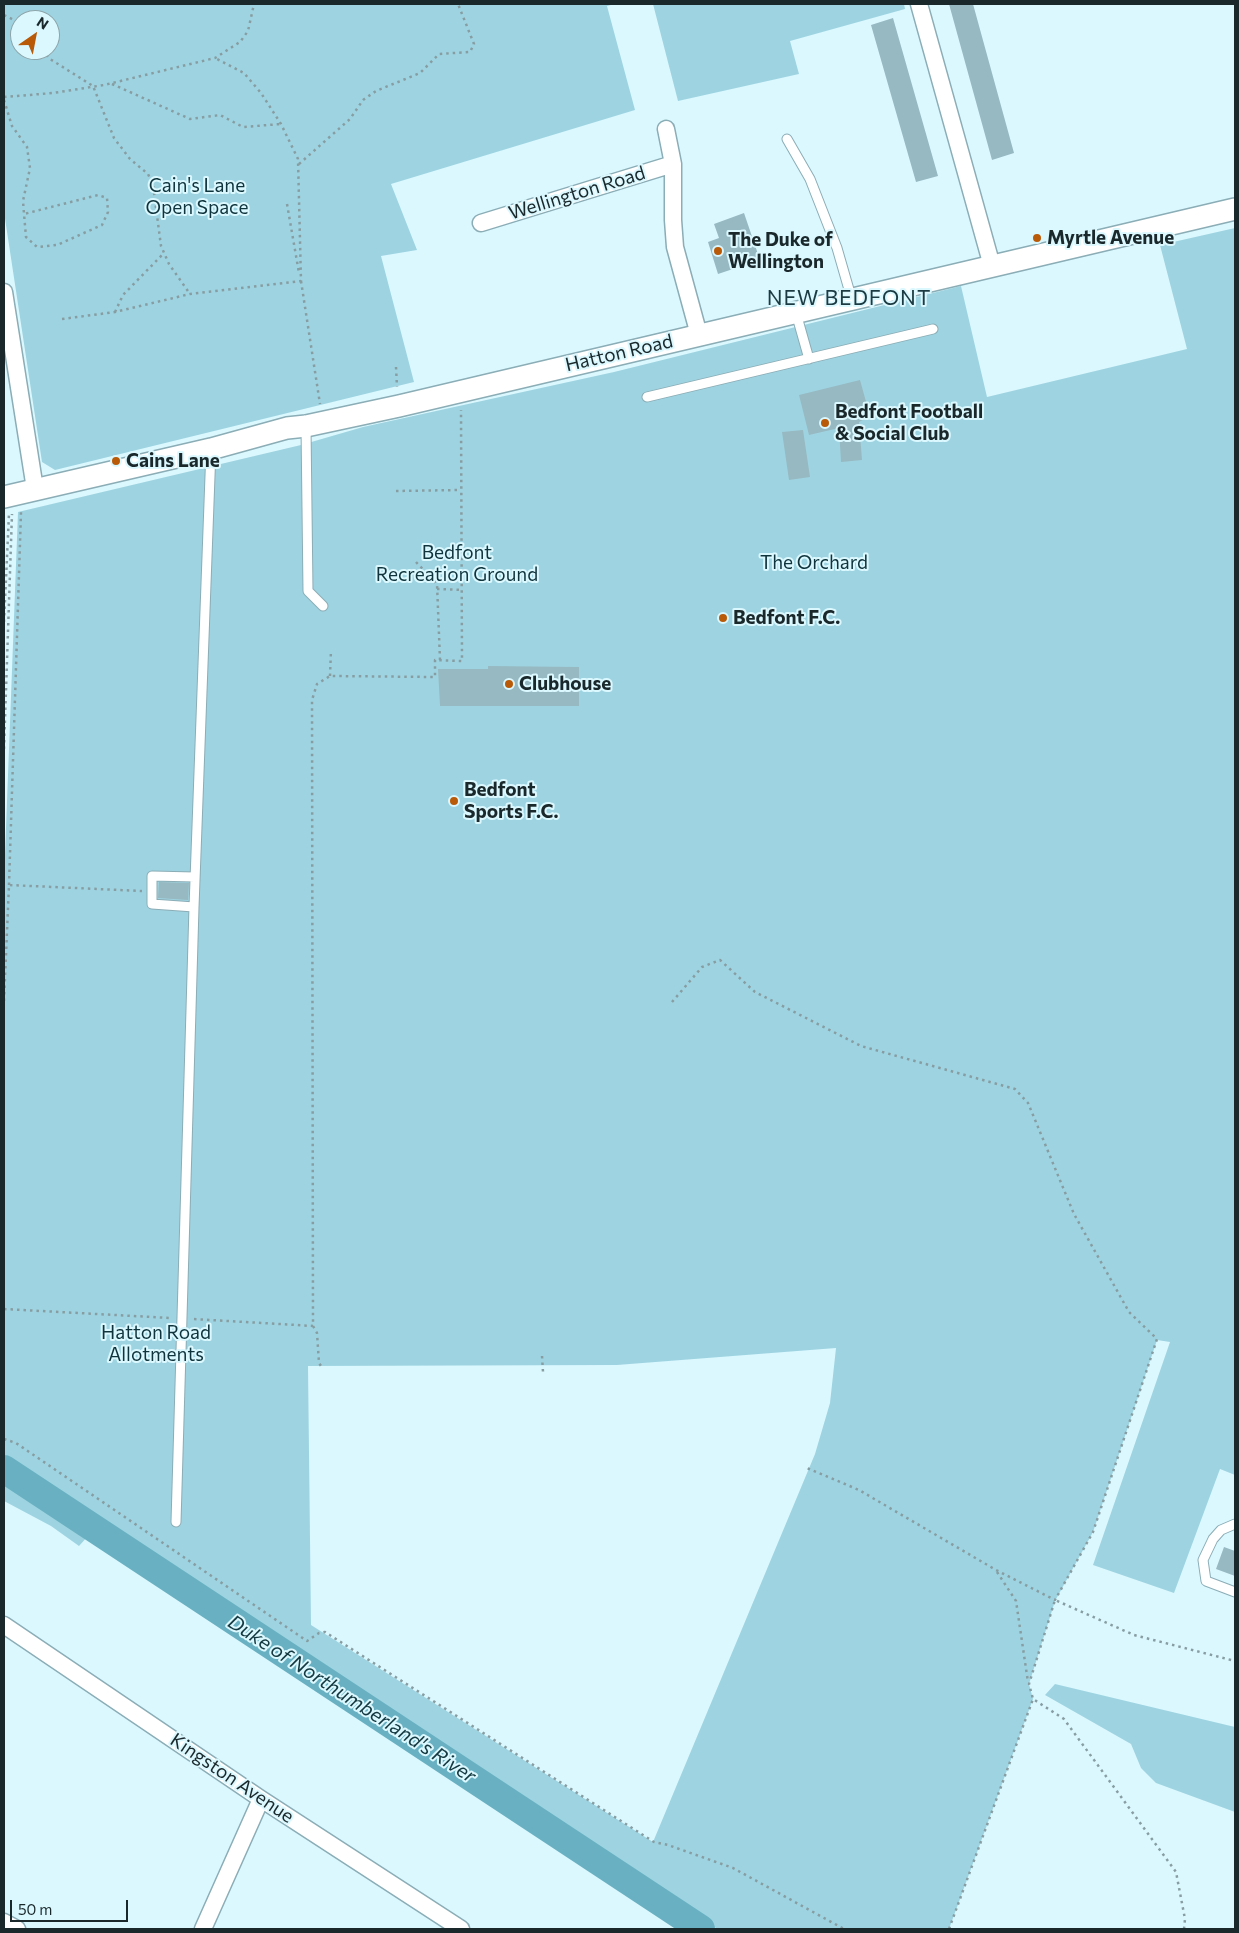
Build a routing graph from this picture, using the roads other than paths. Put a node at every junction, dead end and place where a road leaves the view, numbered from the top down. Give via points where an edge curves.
1 (919, 4) edge
2 (666, 128) dead end
3 (787, 139) dead end
4 (673, 164) junction
5 (1235, 209) edge
6 (481, 223) dead end
7 (992, 266) junction
8 (4, 296) edge
9 (852, 300) junction
10 (796, 313) junction
11 (933, 329) dead end
12 (699, 335) junction
13 (809, 358) junction
14 (647, 397) dead end
15 (314, 425) junction
16 (211, 449) junction
17 (17, 498) edge
18 (323, 606) dead end
19 (195, 877) junction
20 (194, 907) junction
21 (176, 1522) dead end
22 (1235, 1524) edge
23 (1235, 1592) edge
24 (4, 1625) edge
25 (261, 1799) junction
26 (4, 1922) edge
27 (17, 1929) edge
28 (203, 1929) edge
29 (462, 1929) edge

1 - 7 street
2 - 4 street, Wellington Road
3 - 9 lane via 810,179 837,248
4 - 6 street, Wellington Road
4 - 12 street, Wellington Road via 675,247
5 - 7 street, Hatton Road
7 - 9 street, Hatton Road
8 - 17 street
9 - 10 street, Hatton Road
10 - 12 street, Hatton Road
10 - 13 lane
11 - 13 lane
12 - 15 street, Hatton Road
13 - 14 lane
15 - 16 street, Hatton Road via 287,428
15 - 18 lane via 308,591
16 - 17 street, Hatton Road
16 - 19 lane
19 - 20 lane
19 - 20 lane via 152,876 152,904
20 - 21 lane
22 - 23 lane via 1221,1530 1213,1539 1203,1560 1206,1581
24 - 25 street, Kingston Avenue
25 - 28 street
25 - 29 street, Kingston Avenue
26 - 27 street

